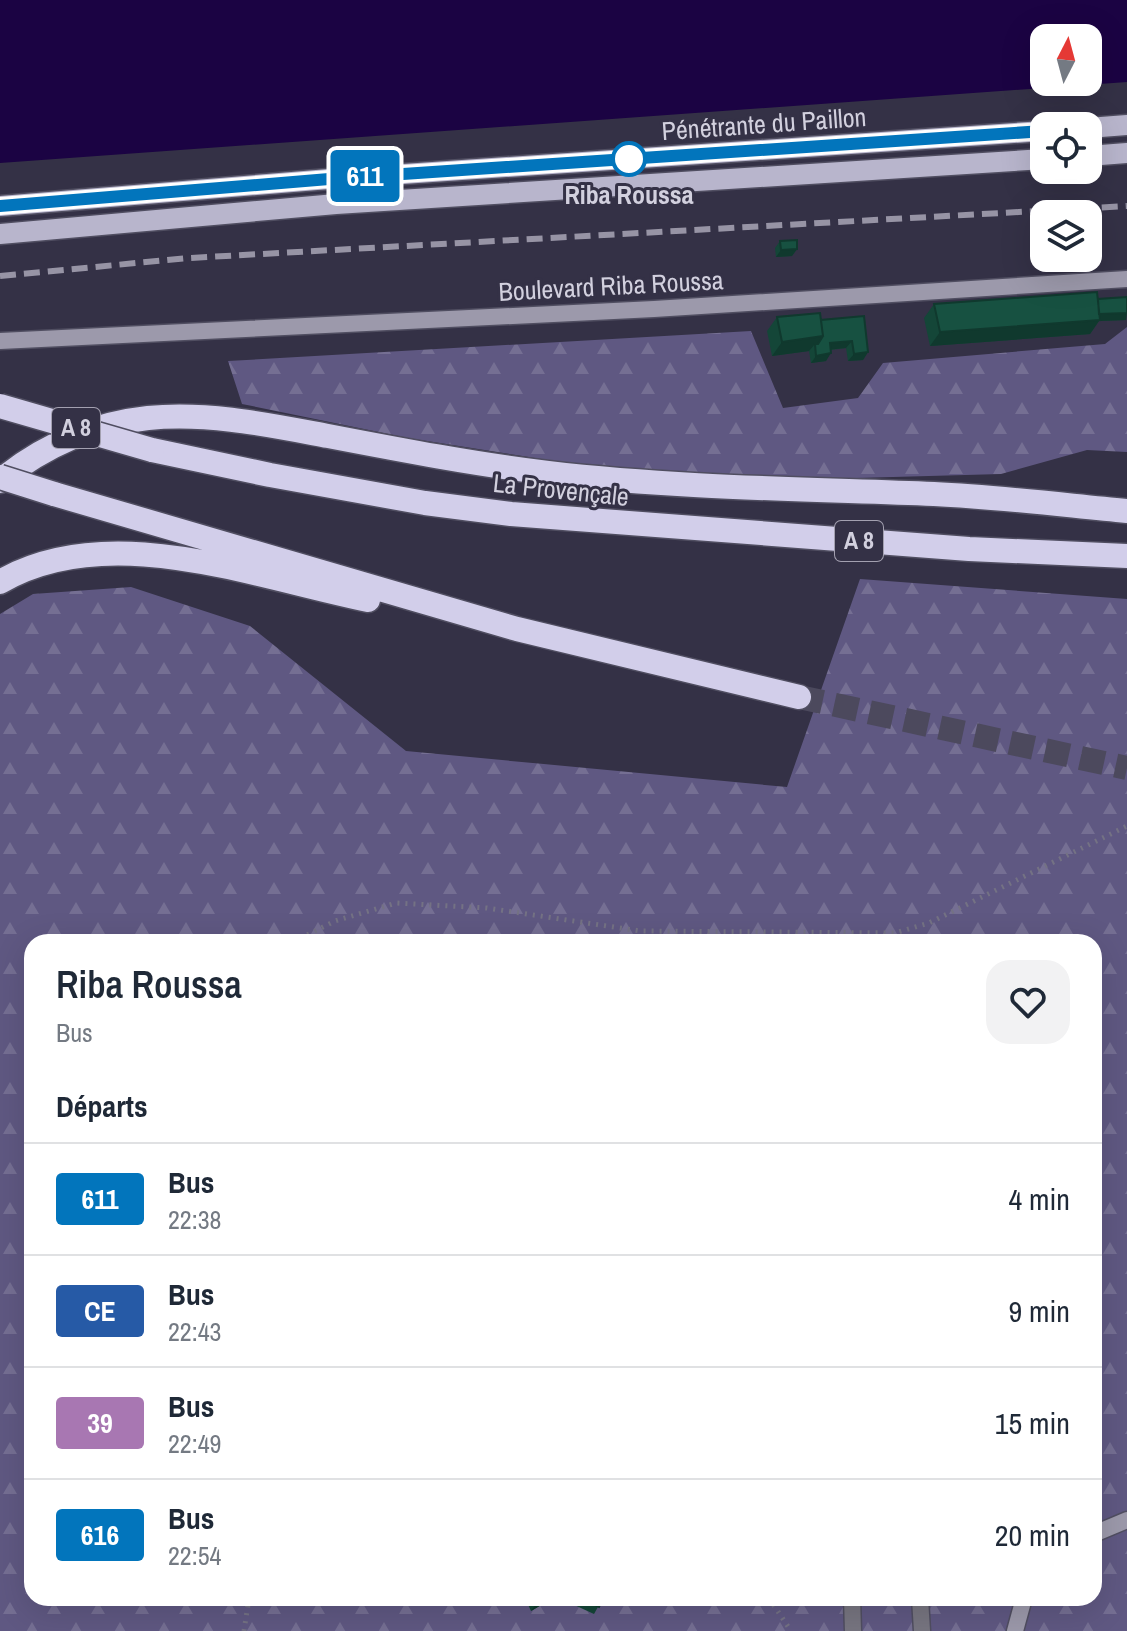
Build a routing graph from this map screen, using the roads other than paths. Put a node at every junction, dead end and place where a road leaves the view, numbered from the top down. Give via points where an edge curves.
1 (1127, 125) edge
2 (1102, 127) edge
3 (1030, 132) edge
4 (1127, 153) edge
5 (1102, 155) edge
6 (1030, 160) edge
7 (0, 206) edge
8 (0, 234) edge
9 (1127, 279) edge
10 (0, 341) edge
11 (0, 406) edge
12 (0, 479) edge
13 (1127, 511) edge
14 (1127, 556) edge
15 (0, 582) edge
16 (517, 629) junction
17 (799, 697) tunnel mouth
18 (1127, 1520) edge
19 (1102, 1531) edge
20 (852, 1606) edge
21 (920, 1606) edge
22 (1022, 1606) edge
23 (853, 1631) edge
24 (922, 1631) edge
25 (1015, 1631) edge

1 - 2 main road
3 - 7 main road, Pénétrante du Paillon
4 - 5 main road
6 - 8 main road, Pénétrante du Paillon via 336,204
9 - 10 street, Boulevard Riba Roussa
11 - 14 highway, La Provençale / A 8, bridge via 152,450 425,503 953,548
12 - 13 highway via 34,455 107,425 176,417 262,424 603,479 938,495
12 - 16 highway, bridge
15 - 16 highway via 74,556 155,555
16 - 17 highway
18 - 19 street
20 - 23 street
21 - 24 street
22 - 25 street

